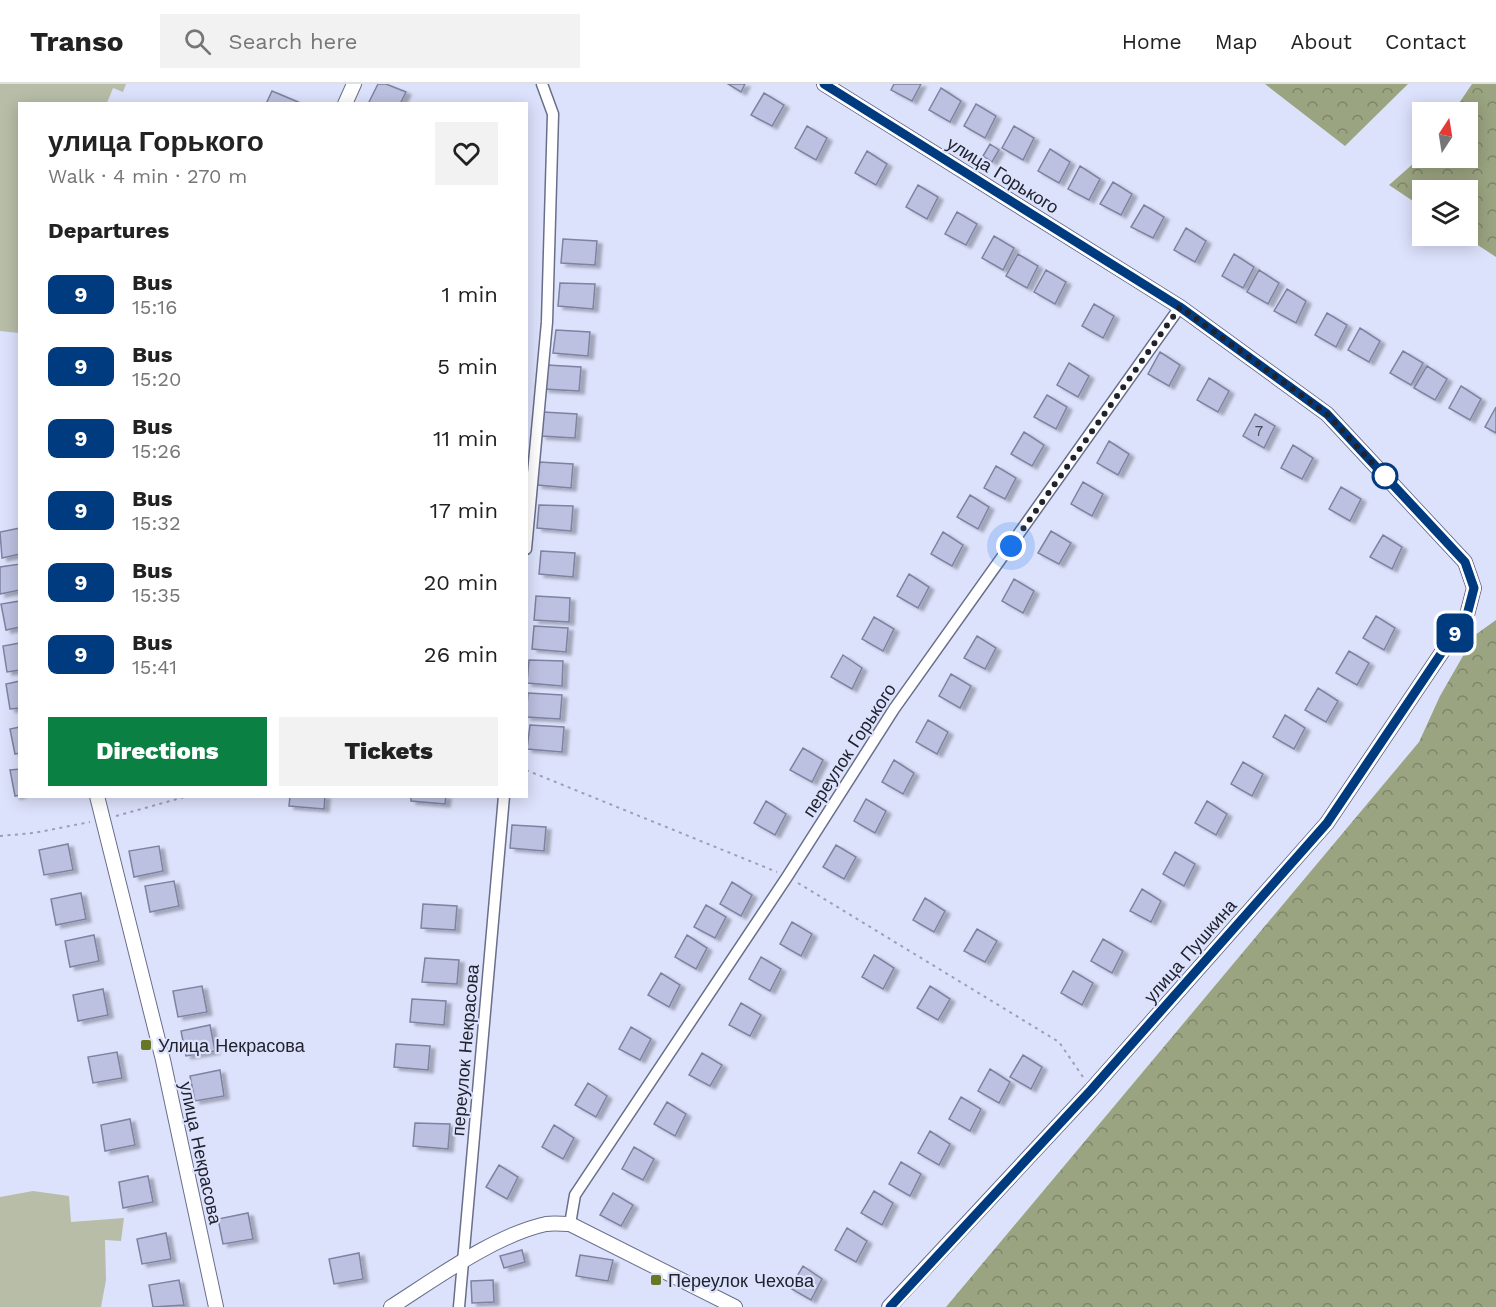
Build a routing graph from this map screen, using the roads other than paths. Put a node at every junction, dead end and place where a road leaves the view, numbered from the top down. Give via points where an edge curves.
1 (354, 84) edge
2 (542, 84) edge
3 (824, 84) edge
4 (346, 102) edge
5 (1180, 307) junction
6 (528, 527) edge
7 (1474, 588) joint
8 (98, 798) edge
9 (504, 798) edge
10 (570, 1224) junction
11 (463, 1261) junction
12 (216, 1307) edge
13 (391, 1307) edge
14 (459, 1307) edge
15 (735, 1307) edge
16 (890, 1307) edge

1 - 4 street
2 - 6 street via 553,114 547,322
3 - 5 street, улица Горького
5 - 7 street, улица Горького via 1327,414 1465,562
5 - 10 street, переулок Горького via 894,709 575,1195
7 - 16 street, улица Пушкина via 1467,615 1327,823 1091,1090
8 - 12 street, улица Некрасова via 163,1060
9 - 11 street, переулок Некрасова
10 - 11 street via 548,1224
10 - 15 street
11 - 13 street
11 - 14 street, переулок Некрасова

